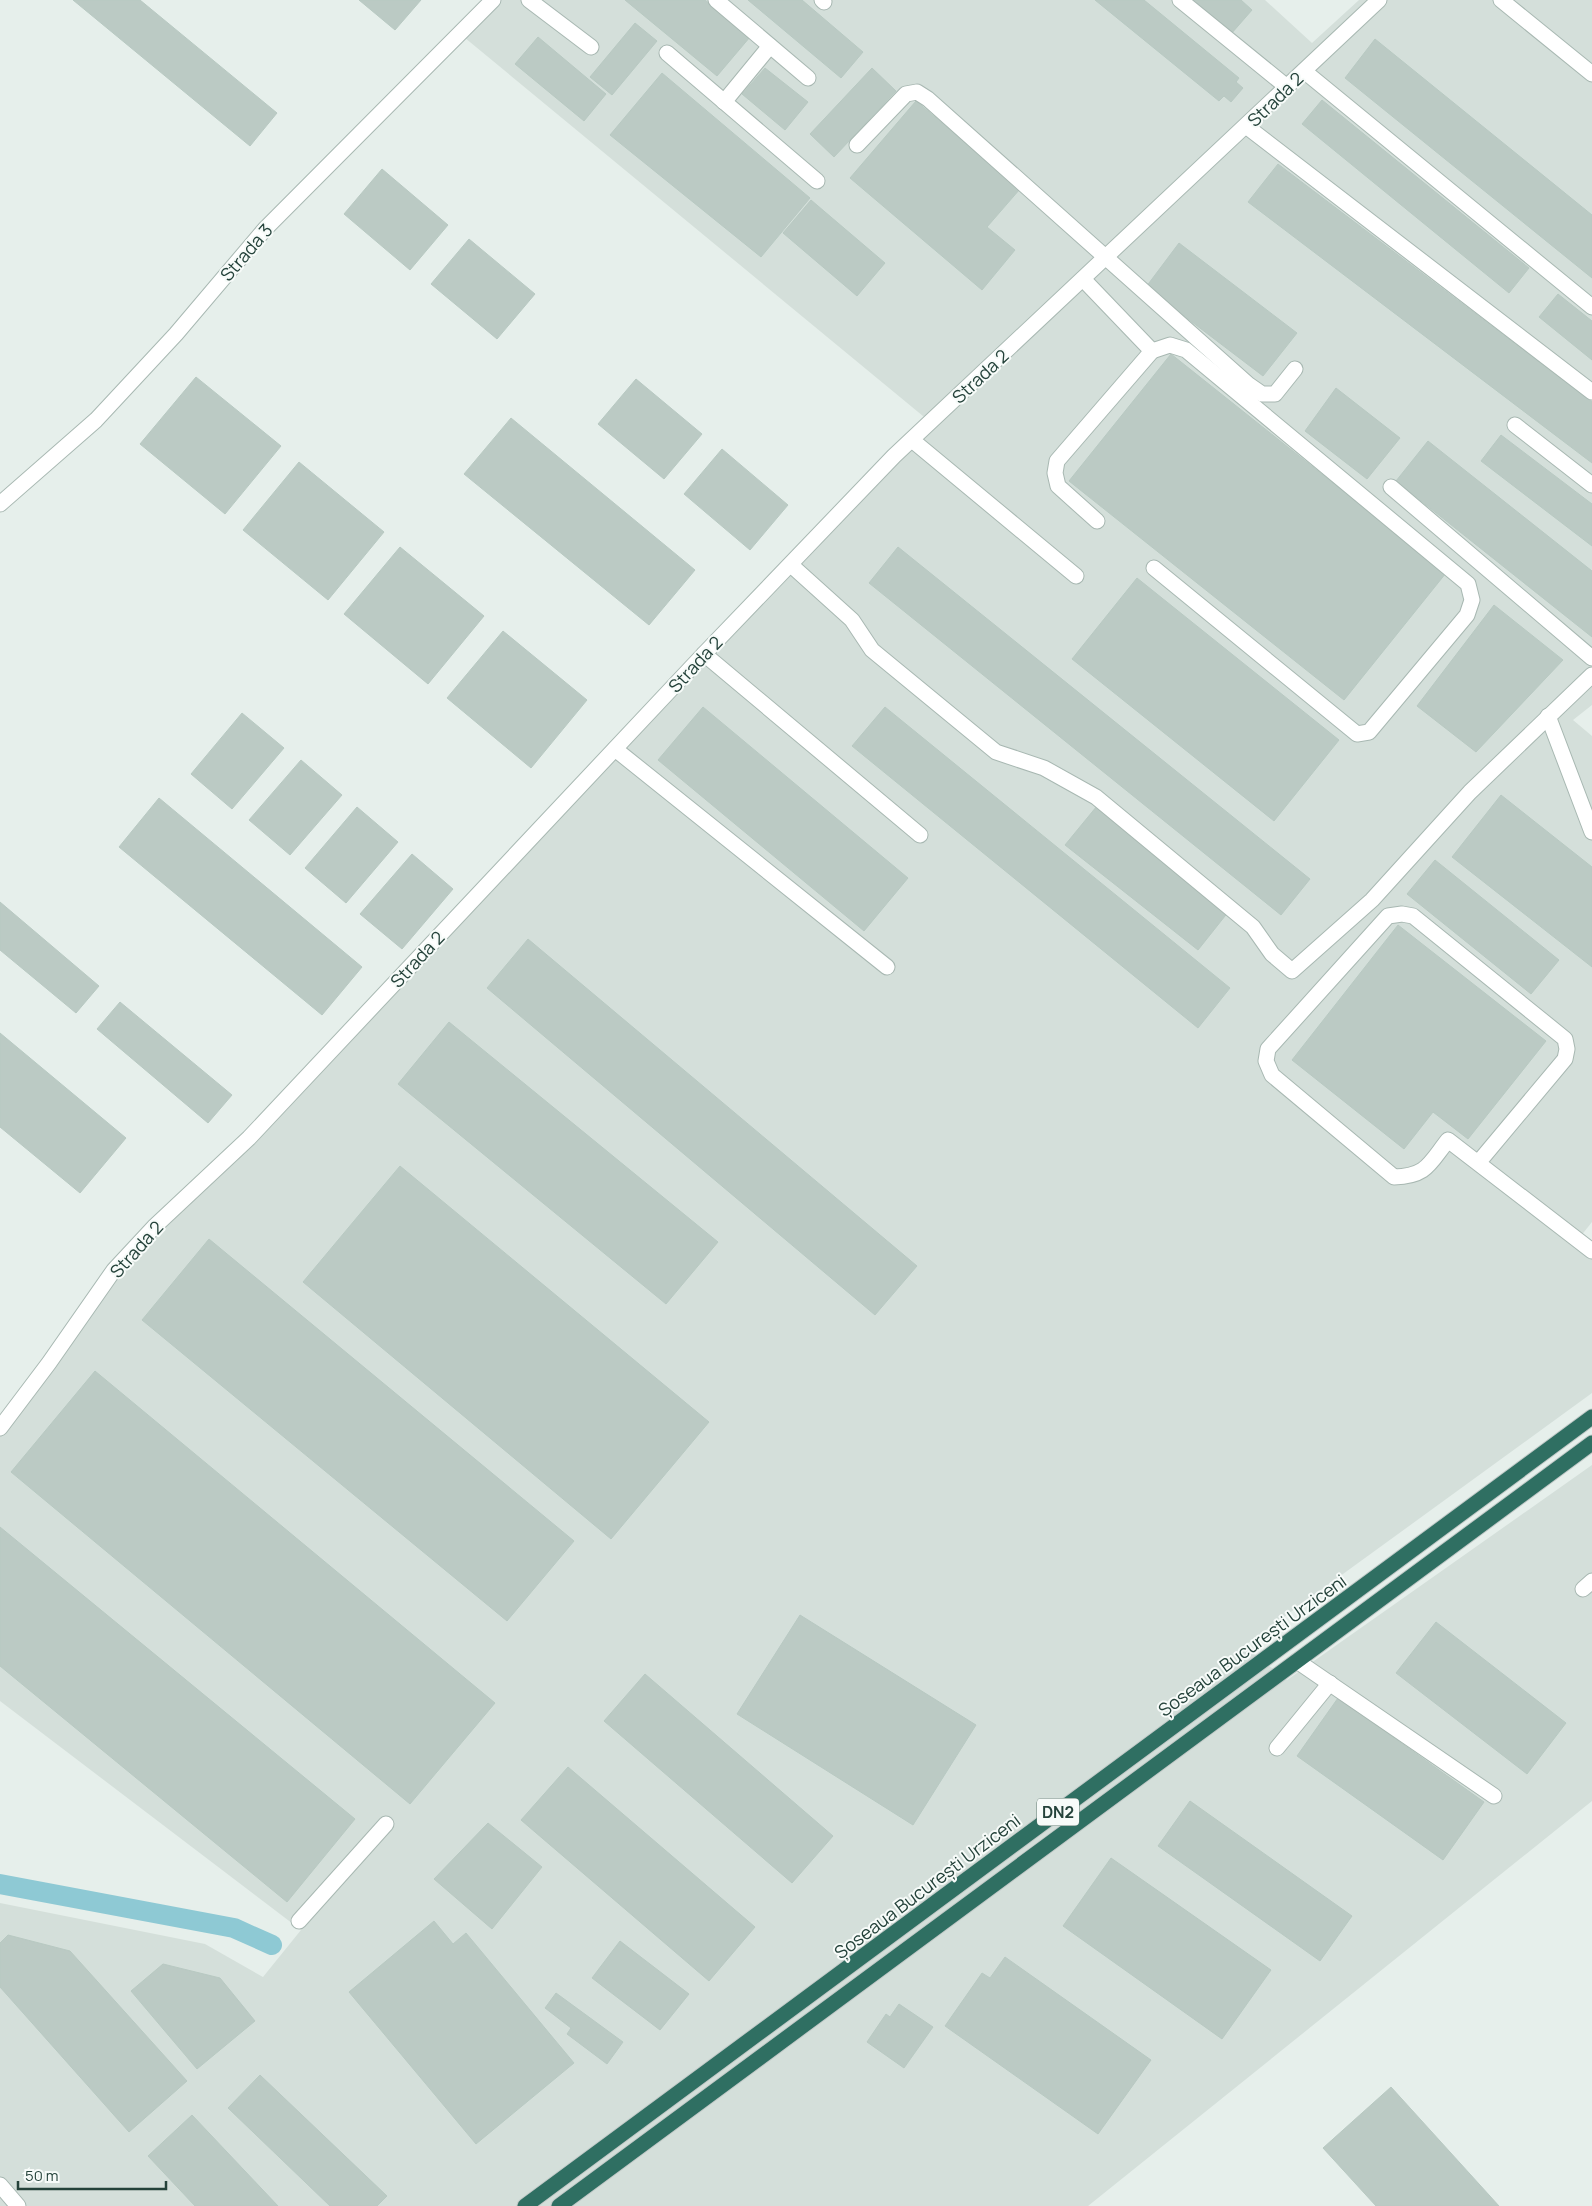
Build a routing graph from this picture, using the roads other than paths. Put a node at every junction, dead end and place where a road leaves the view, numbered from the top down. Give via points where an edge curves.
1 (493, 0) edge
2 (529, 0) edge
3 (716, 0) edge
4 (1180, 0) edge
5 (1379, 0) edge
6 (1502, 0) edge
7 (770, 46) junction
8 (591, 47) dead end
9 (667, 53) dead end
10 (1304, 71) junction
11 (1592, 74) edge
12 (808, 78) dead end
13 (1287, 87) junction
14 (724, 102) junction
15 (1246, 126) junction
16 (857, 145) dead end
17 (817, 181) dead end
18 (1105, 258) junction
19 (1083, 278) junction
20 (1592, 308) edge
21 (1152, 351) junction
22 (1295, 369) dead end
23 (1592, 392) edge
24 (1515, 425) dead end
25 (912, 440) junction
26 (1592, 484) edge
27 (1391, 487) dead end
28 (0, 504) edge
29 (1097, 521) dead end
30 (792, 565) junction
31 (1154, 568) dead end
32 (1076, 576) dead end
33 (704, 654) junction
34 (1592, 658) edge
35 (1592, 675) edge
36 (1548, 716) junction
37 (615, 749) junction
38 (1592, 832) edge
39 (920, 835) dead end
40 (888, 967) dead end
41 (1478, 1163) junction
42 (1592, 1251) edge
43 (1592, 1418) edge
44 (0, 1428) edge
45 (1592, 1443) edge
46 (1297, 1661) junction
47 (1330, 1683) junction
48 (1277, 1748) dead end
49 (1494, 1796) dead end
50 (386, 1824) dead end
51 (299, 1921) dead end
52 (0, 2185) edge
53 (18, 2206) edge
54 (524, 2206) edge
55 (559, 2206) edge

1 - 28 lane, Strada 3 via 265,229 176,334 96,420
2 - 8 lane
3 - 7 lane
4 - 13 lane
5 - 10 lane, Strada 2
6 - 11 lane
7 - 12 lane
7 - 14 lane
9 - 14 lane
10 - 13 lane, Strada 2
10 - 20 lane
13 - 15 lane, Strada 2
14 - 17 lane
15 - 18 lane, Strada 2
15 - 23 lane
16 - 18 lane via 906,94 917,92
18 - 19 lane, Strada 2
18 - 22 lane via 1262,394 1275,394
19 - 21 lane
19 - 25 lane, Strada 2
21 - 29 lane via 1058,460 1055,473 1058,486
21 - 31 lane via 1170,345 1186,350 1468,584 1472,600 1467,615 1369,732 1356,734
24 - 26 lane
25 - 30 lane, Strada 2
25 - 32 lane
27 - 34 lane
30 - 33 lane, Strada 2
30 - 36 lane via 852,620 872,650 996,752 1044,768 1096,797 1253,927 1272,954 1292,971 1372,900 1470,792
33 - 37 lane, Strada 2
33 - 39 lane
35 - 36 lane
36 - 38 lane
37 - 40 lane
37 - 44 lane, Strada 2 via 249,1138 154,1227 114,1270
41 - 41 lane via 1448,1140 1422,1172 1394,1177 1272,1075 1266,1061 1268,1049 1388,916 1413,916 1565,1039 1565,1058
41 - 42 lane
43 - 54 highway, Șoseaua București Urziceni / DN2
45 - 46 highway, DN2
46 - 47 lane
46 - 55 highway, DN2
47 - 48 lane
47 - 49 lane
50 - 51 lane
52 - 53 lane

